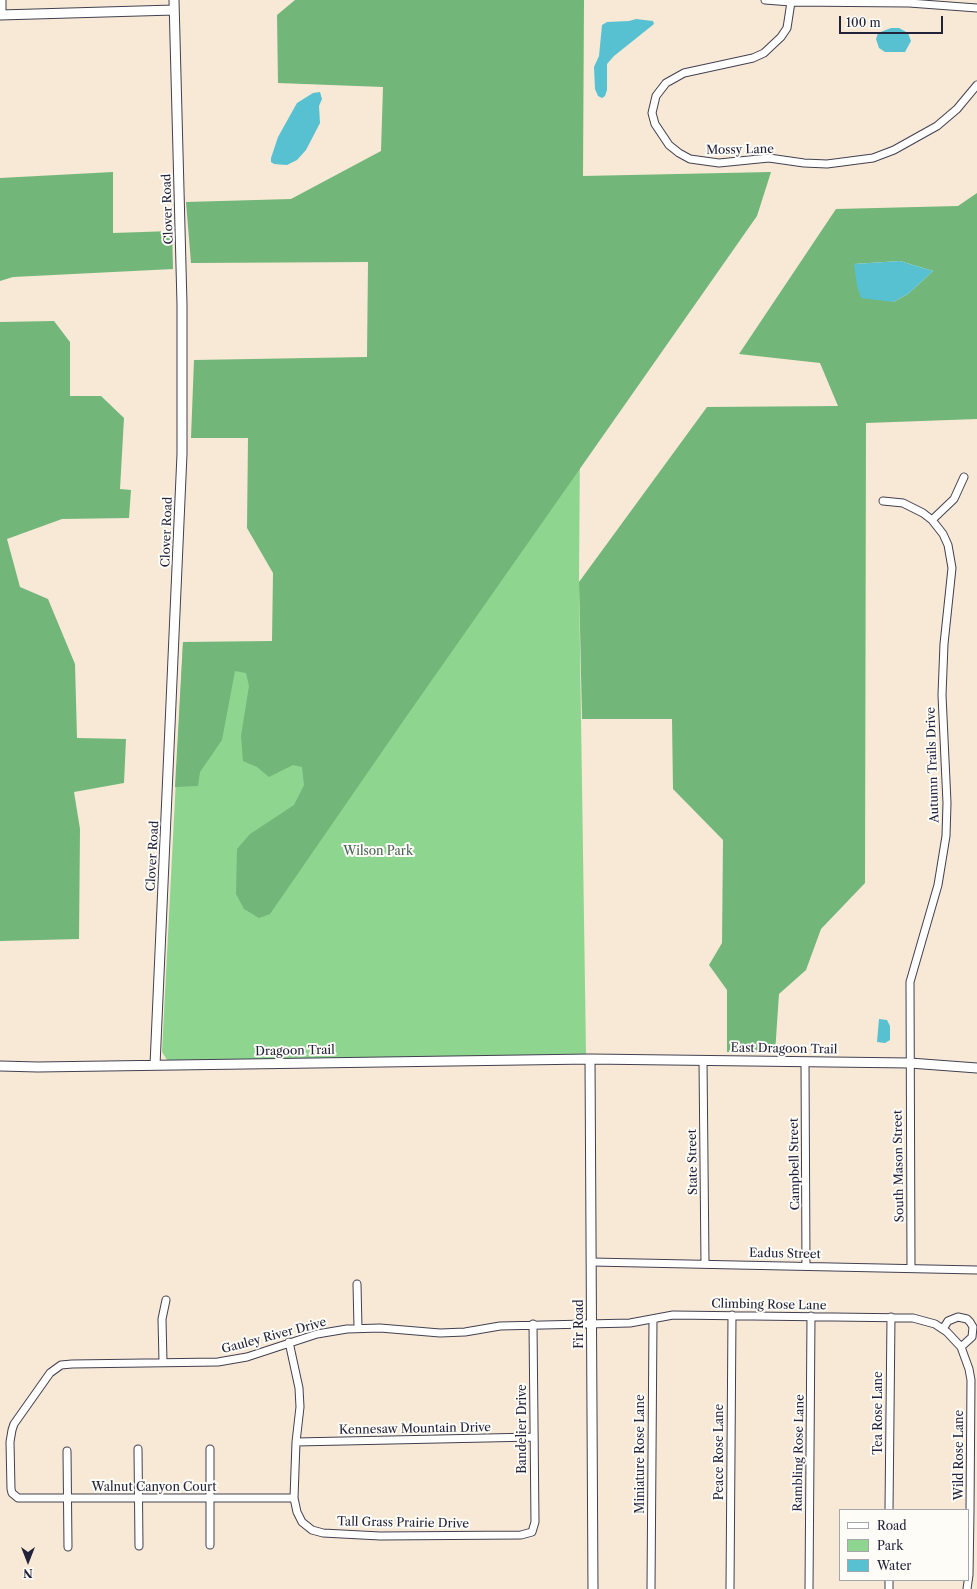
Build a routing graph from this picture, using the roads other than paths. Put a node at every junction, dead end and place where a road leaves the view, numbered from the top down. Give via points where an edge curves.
1 (2, 0) edge
2 (174, 0) edge
3 (765, 0) edge
4 (792, 2) junction
5 (953, 3) edge
6 (977, 8) edge
7 (174, 10) junction
8 (1, 15) edge
9 (977, 85) edge
10 (964, 477) dead end
11 (883, 501) dead end
12 (932, 520) junction
13 (590, 1059) junction
14 (704, 1060) junction
15 (805, 1062) junction
16 (910, 1063) junction
17 (155, 1065) junction
18 (0, 1066) edge
19 (977, 1068) edge
20 (592, 1262) junction
21 (705, 1264) junction
22 (806, 1266) junction
23 (910, 1268) junction
24 (977, 1270) edge
25 (357, 1284) dead end
26 (166, 1300) dead end
27 (732, 1315) junction
28 (811, 1316) junction
29 (891, 1317) junction
30 (654, 1320) junction
31 (592, 1323) junction
32 (533, 1324) junction
33 (358, 1328) junction
34 (944, 1329) junction
35 (289, 1342) junction
36 (961, 1347) junction
37 (163, 1362) junction
38 (534, 1438) junction
39 (296, 1442) junction
40 (138, 1449) dead end
41 (210, 1449) dead end
42 (67, 1451) dead end
43 (14, 1496) joint
44 (210, 1498) junction
45 (294, 1498) junction
46 (67, 1499) junction
47 (138, 1499) junction
48 (889, 1509) edge
49 (532, 1532) joint
50 (210, 1545) dead end
51 (139, 1546) dead end
52 (68, 1547) dead end
53 (969, 1575) edge
54 (593, 1589) edge
55 (651, 1589) edge
56 (730, 1589) edge
57 (809, 1589) edge

1 - 8 street
2 - 7 street, Clover Road
3 - 4 street
4 - 5 street
4 - 9 street, Mossy Lane via 787,28 764,53 753,58 684,73 666,83 656,96 652,113 655,124 668,145 690,159 719,163 769,158 827,164 873,158 894,150 937,126 957,109
5 - 6 street
7 - 8 street
7 - 17 street, Clover Road via 182,304 182,454
10 - 12 street via 954,499
11 - 12 street, Autumn Trails Drive via 903,503
12 - 16 street, Autumn Trails Drive via 948,545 952,568 944,644 942,695 947,818 938,885 910,982
13 - 14 street, East Dragoon Trail
13 - 17 street, Dragoon Trail
13 - 20 street, Fir Road
14 - 15 street, East Dragoon Trail
14 - 21 street, State Street
15 - 16 street, East Dragoon Trail
15 - 22 street, Campbell Street
16 - 19 street, East Dragoon Trail
16 - 23 street, South Mason Street
17 - 18 street, Dragoon Trail
20 - 21 street, Eadus Street
20 - 31 street, Fir Road
21 - 22 street, Eadus Street
22 - 23 street, Eadus Street
23 - 24 street, Eadus Street
25 - 33 street
26 - 37 street via 162,1319
27 - 28 street, Climbing Rose Lane
27 - 30 street, Climbing Rose Lane via 673,1315
27 - 56 street, Peace Rose Lane
28 - 29 street, Climbing Rose Lane
28 - 57 street, Rambling Rose Lane
29 - 34 street, Climbing Rose Lane via 924,1320
29 - 48 street, Tea Rose Lane
30 - 31 street, Climbing Rose Lane
30 - 55 street, Miniature Rose Lane
31 - 32 street, Gauley River Drive
31 - 54 street, Fir Road
32 - 33 street, Gauley River Drive via 440,1333
32 - 38 street, Bandelier Drive
33 - 35 street, Gauley River Drive via 317,1334
34 - 36 street, Wild Rose Lane
34 - 36 street via 948,1321 958,1317 970,1322 972,1337
35 - 37 street, Gauley River Drive via 233,1360
35 - 39 street, Tall Grass Prairie Drive via 299,1388 300,1407
36 - 53 street, Wild Rose Lane via 971,1380
37 - 43 street, Gauley River Drive via 72,1364 57,1367 50,1373 12,1430 11,1489
38 - 39 street, Kennesaw Mountain Drive
38 - 49 street, Bandelier Drive via 535,1522
39 - 45 street, Tall Grass Prairie Drive
40 - 47 street
41 - 44 street
42 - 46 street
43 - 46 street, Walnut Canyon Court via 23,1499
44 - 45 street, Walnut Canyon Court
44 - 47 street, Walnut Canyon Court
44 - 50 street
45 - 49 street, Tall Grass Prairie Drive via 302,1522 312,1530 323,1533 380,1536 521,1535
46 - 47 street, Walnut Canyon Court
46 - 52 street
47 - 51 street

